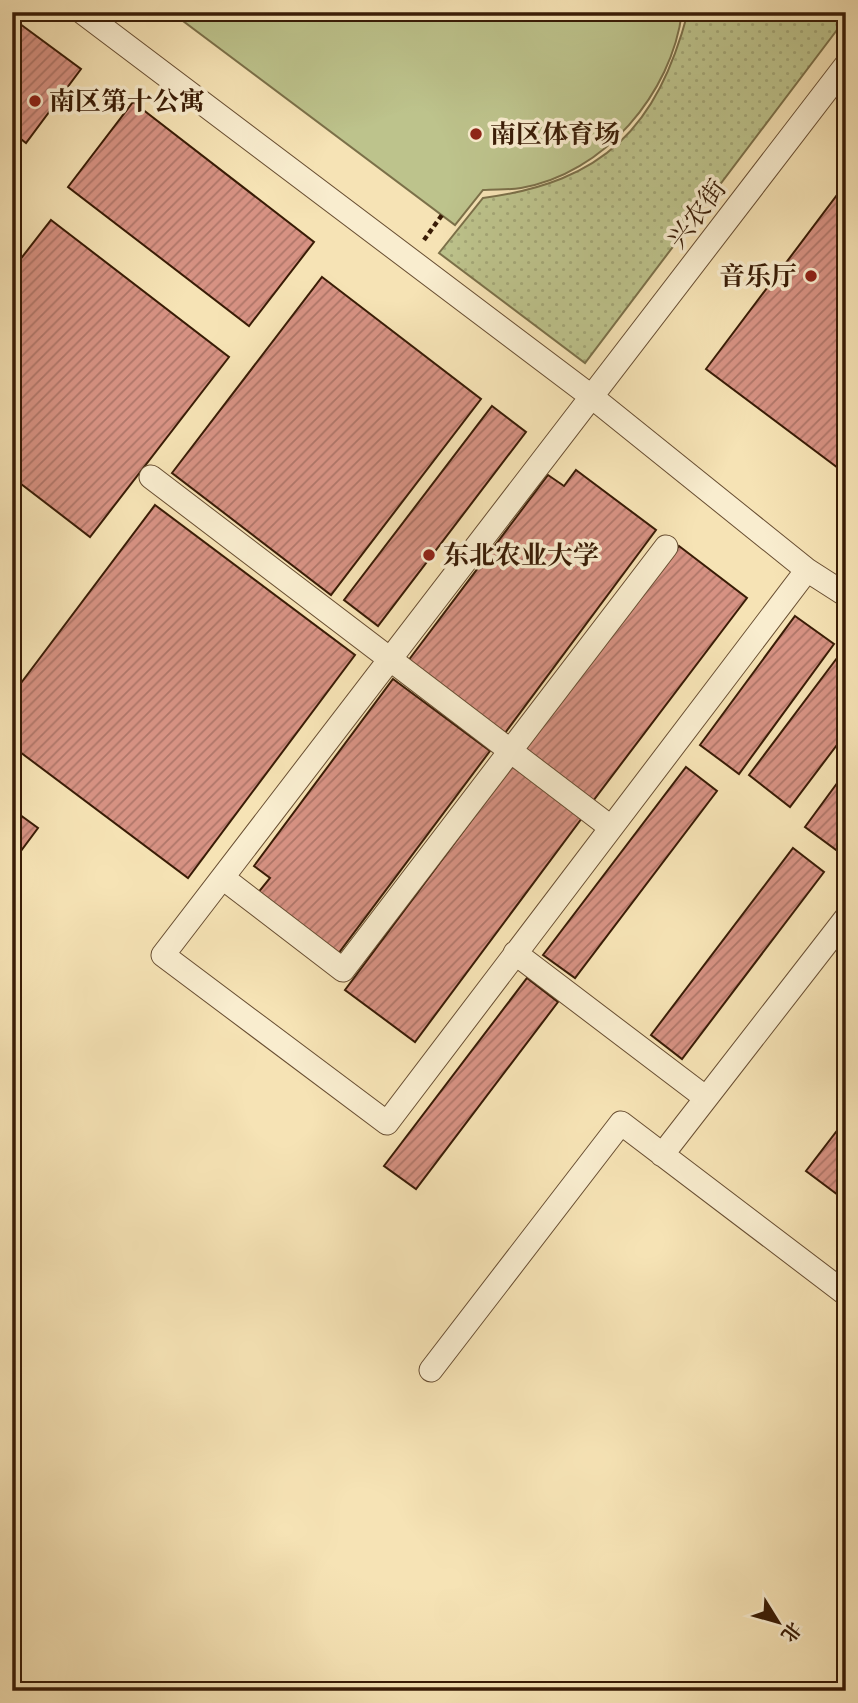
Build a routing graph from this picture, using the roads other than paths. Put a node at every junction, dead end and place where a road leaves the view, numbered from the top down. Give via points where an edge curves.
1 (82, 12) edge
2 (846, 65) edge
3 (592, 397) junction
4 (151, 477) dead end
5 (666, 547) dead end
6 (807, 570) junction
7 (846, 595) edge
8 (390, 660) junction
9 (509, 752) junction
10 (609, 826) junction
11 (223, 878) junction
12 (846, 918) edge
13 (515, 953) junction
14 (706, 1098) junction
15 (662, 1156) junction
16 (846, 1294) edge
17 (431, 1370) dead end

1 - 3 street
2 - 3 street, 兴农街
3 - 6 street
3 - 8 street, 兴农街
4 - 8 street
5 - 9 street
6 - 7 street
6 - 10 street
8 - 9 street
8 - 11 street, 兴农街
9 - 10 street
9 - 11 street via 343,970
10 - 13 street
11 - 13 street, 兴农街 via 163,955 387,1123
12 - 14 street
13 - 14 street
14 - 15 street
15 - 16 street
15 - 17 street via 621,1123

